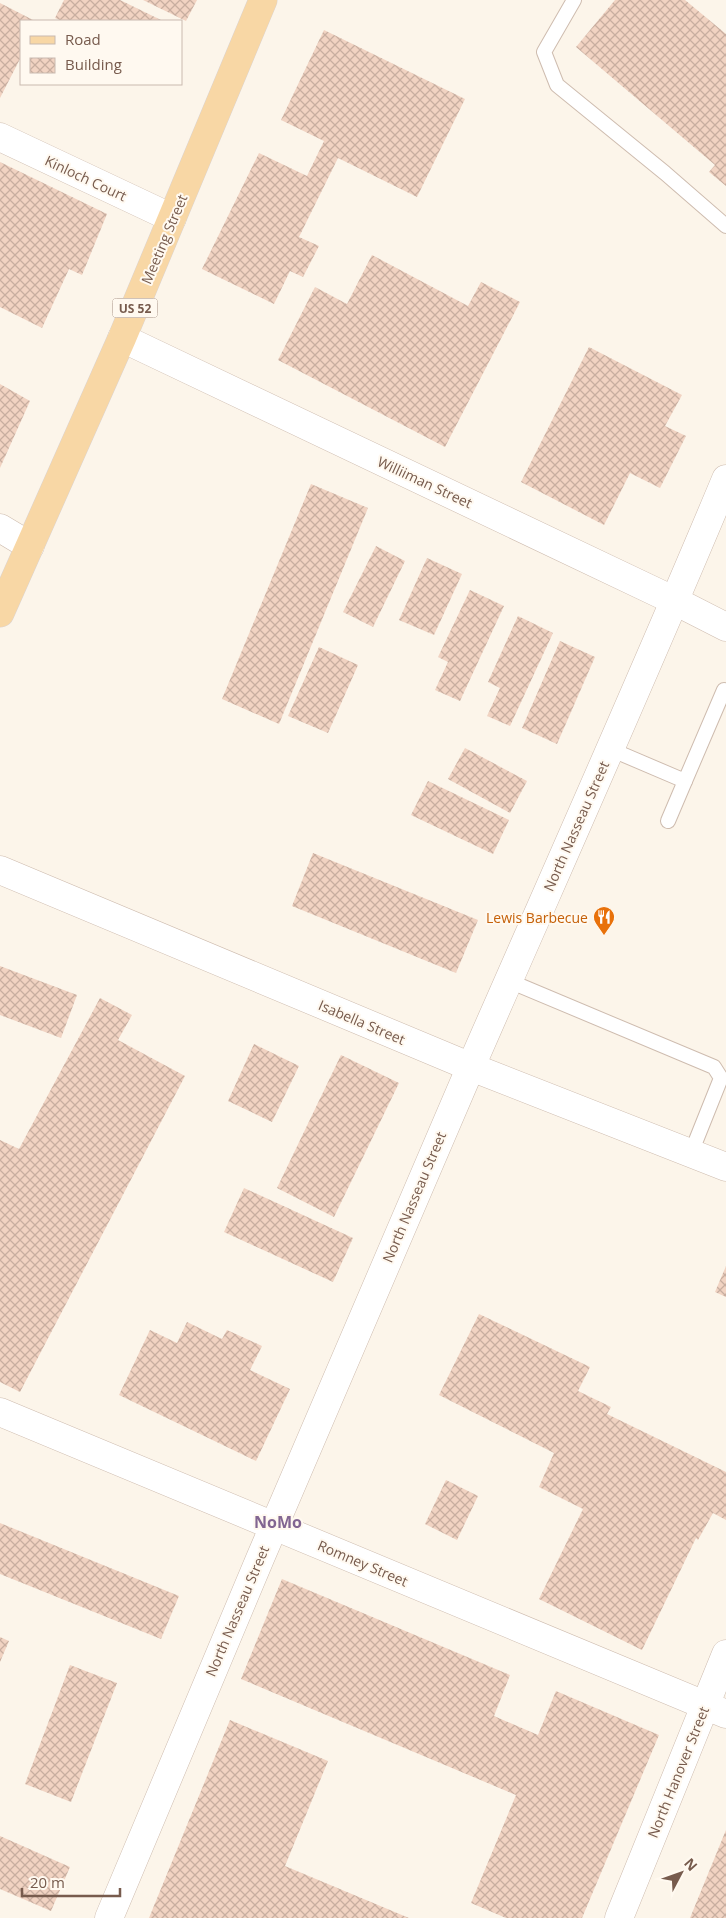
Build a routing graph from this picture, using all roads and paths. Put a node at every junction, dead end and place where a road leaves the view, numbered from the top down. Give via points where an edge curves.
1 (263, 0) edge
2 (574, 0) edge
3 (0, 137) edge
4 (172, 218) junction
5 (726, 226) edge
6 (122, 338) junction
7 (726, 479) edge
8 (0, 528) edge
9 (30, 546) junction
10 (675, 601) junction
11 (0, 613) edge
12 (726, 626) edge
13 (724, 690) dead end
14 (610, 749) junction
15 (685, 781) junction
16 (668, 821) dead end
17 (0, 870) edge
18 (509, 981) junction
19 (471, 1067) junction
20 (691, 1153) junction
21 (726, 1167) edge
22 (0, 1412) edge
23 (273, 1525) junction
24 (726, 1654) edge
25 (715, 1710) edge
26 (109, 1918) edge
27 (619, 1918) edge

1 - 4 main road, Meeting Street / US 52
2 - 5 lane via 544,52 557,85
3 - 4 street, Kinloch Court
4 - 6 main road, Meeting Street / US 52
6 - 9 main road, Meeting Street / US 52
6 - 10 street, Williiman Street
7 - 10 street, North Nasseau Street
8 - 9 street
9 - 11 main road, Meeting Street / US 52
10 - 12 street, Williiman Street
10 - 14 street, North Nasseau Street
13 - 15 lane
14 - 15 lane
14 - 18 street, North Nasseau Street
15 - 16 lane
17 - 19 street, Isabella Street
18 - 19 street, North Nasseau Street
18 - 20 lane via 714,1068 721,1078
19 - 20 street, Isabella Street
19 - 23 street, North Nasseau Street
20 - 21 street, Isabella Street
22 - 23 street, Romney Street
23 - 25 street, Romney Street
23 - 26 street, North Nasseau Street
24 - 25 street, North Hanover Street
25 - 27 street, North Hanover Street

